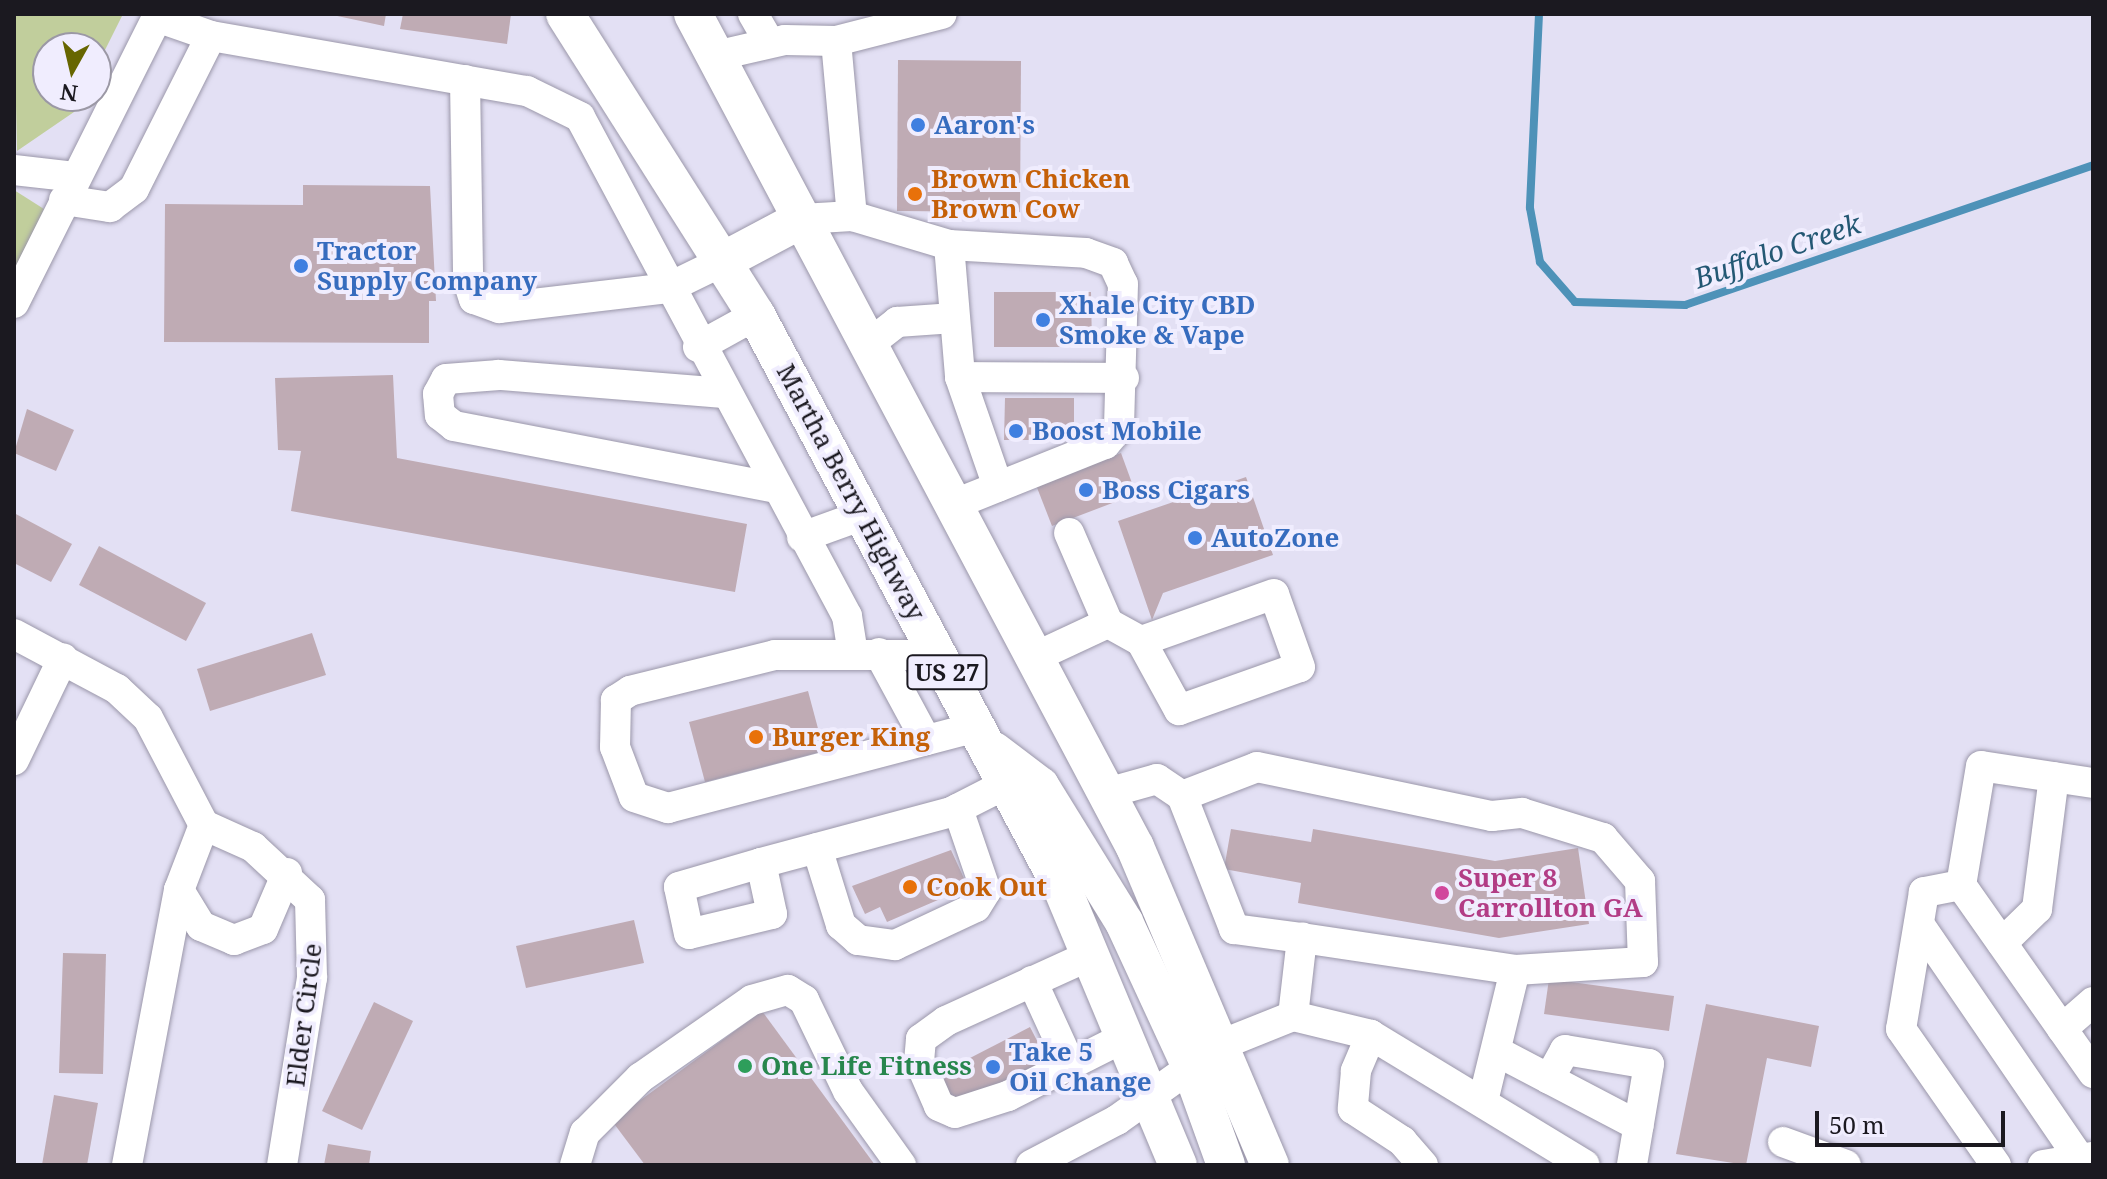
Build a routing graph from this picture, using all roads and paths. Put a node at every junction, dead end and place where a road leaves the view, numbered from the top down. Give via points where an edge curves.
1 (565, 14) edge
2 (693, 14) edge
3 (753, 14) edge
4 (942, 14) edge
5 (158, 16) edge
6 (211, 36) junction
7 (836, 41) junction
8 (769, 42) junction
9 (715, 56) junction
10 (465, 80) junction
11 (14, 170) edge
12 (70, 188) junction
13 (852, 216) junction
14 (802, 219) junction
15 (949, 245) junction
16 (723, 261) junction
17 (668, 288) junction
18 (14, 303) edge
19 (756, 315) junction
20 (954, 318) junction
21 (869, 344) junction
22 (698, 347) junction
23 (960, 377) junction
24 (1124, 378) junction
25 (724, 393) junction
26 (998, 487) junction
27 (775, 488) junction
28 (955, 504) junction
29 (863, 515) junction
30 (1069, 533) dead end
31 (802, 537) junction
32 (1108, 623) junction
33 (14, 634) edge
34 (1141, 641) junction
35 (866, 652) junction
36 (938, 655) junction
37 (1035, 657) junction
38 (63, 658) junction
39 (980, 735) junction
40 (926, 740) junction
41 (15, 756) edge
42 (2054, 777) junction
43 (2093, 783) edge
44 (1006, 784) junction
45 (1107, 793) junction
46 (1182, 796) junction
47 (958, 809) junction
48 (204, 825) junction
49 (817, 848) junction
50 (761, 863) dead end
51 (287, 873) junction
52 (1961, 885) junction
53 (179, 890) junction
54 (1919, 924) junction
55 (1302, 938) junction
56 (2002, 943) junction
57 (1093, 954) junction
58 (1515, 970) junction
59 (1032, 981) junction
60 (2093, 1002) edge
61 (1293, 1016) junction
62 (2062, 1029) junction
63 (1371, 1035) junction
64 (1127, 1036) junction
65 (1223, 1044) junction
66 (1496, 1051) junction
67 (1190, 1065) junction
68 (1071, 1066) junction
69 (2093, 1073) edge
70 (1549, 1079) junction
71 (1151, 1092) junction
72 (1483, 1101) junction
73 (1639, 1126) junction
74 (1783, 1142) edge
75 (2086, 1158) edge
76 (127, 1165) edge
77 (282, 1165) edge
78 (575, 1165) edge
79 (901, 1165) edge
80 (1031, 1165) edge
81 (1178, 1165) edge
82 (1226, 1165) edge
83 (1270, 1165) edge
84 (1423, 1165) edge
85 (1585, 1165) edge
86 (1632, 1165) edge
87 (1846, 1165) edge
88 (1996, 1165) edge
89 (2043, 1165) edge

1 - 16 main road, Martha Berry Highway / US 27
2 - 9 main road, US 27
3 - 8 street
4 - 7 street
5 - 6 street
5 - 12 street
6 - 10 street
6 - 12 street via 134,189 102,209
7 - 8 street
7 - 13 street
8 - 9 street
9 - 14 main road, US 27
10 - 17 street via 527,91 580,117
10 - 17 street via 468,281 474,299 499,308
11 - 12 street
12 - 18 street
13 - 14 street
13 - 15 street
14 - 16 main road
14 - 21 main road, US 27
15 - 20 street
15 - 24 street via 1086,253 1113,263 1123,284
16 - 17 street
16 - 19 main road, Martha Berry Highway / US 27
17 - 22 street
19 - 22 street
19 - 29 main road, Martha Berry Highway / US 27
20 - 21 street via 897,322
20 - 23 street
21 - 28 main road, US 27
22 - 25 street
23 - 24 street
23 - 26 street
24 - 26 street via 1119,428 1105,444
25 - 27 street
25 - 27 street via 499,375 446,379 438,394 440,415 454,426
26 - 28 street
27 - 31 street
28 - 37 main road, US 27
29 - 31 street
29 - 36 main road, Martha Berry Highway / US 27
30 - 32 street
31 - 35 street
32 - 34 street
32 - 37 street
33 - 38 street
34 - 34 street via 1179,710 1300,667 1274,594
35 - 36 street
35 - 40 street
35 - 40 street via 775,655 630,691 612,715 634,797 668,808
36 - 39 main road, Martha Berry Highway / US 27
37 - 45 main road, US 27
38 - 41 street
38 - 48 street via 117,689 148,718
39 - 40 street
39 - 44 main road, Martha Berry Highway / US 27
39 - 67 main road via 1040,786 1096,873
42 - 43 street
42 - 52 street via 1981,766
42 - 56 street via 2037,909
44 - 47 street
44 - 57 main road, Martha Berry Highway / US 27
45 - 46 street via 1157,779
45 - 65 main road, US 27
46 - 55 street via 1234,929
46 - 58 street via 1257,767 1492,816 1522,813 1603,838 1640,881 1643,962
47 - 49 street
47 - 49 street via 986,891 976,907 895,945 858,940 841,925
48 - 51 street, Elder Circle
48 - 53 street
49 - 50 street
51 - 53 street via 273,916 243,939 201,926
51 - 77 street, Elder Circle via 310,900 315,924
52 - 54 street via 1924,892
52 - 56 street
53 - 76 street
54 - 75 street
54 - 88 street via 1901,1029
55 - 58 street
55 - 61 street
56 - 62 street
57 - 59 street
57 - 64 main road, Martha Berry Highway / US 27
58 - 66 street
59 - 68 street
59 - 68 street via 921,1039 919,1060 939,1106 955,1113
60 - 62 street
61 - 63 street
61 - 65 street
62 - 69 street
63 - 72 street
63 - 84 street via 1356,1071 1353,1109 1402,1141
64 - 68 street
64 - 71 main road, Martha Berry Highway / US 27
65 - 67 street
65 - 83 main road, US 27
66 - 70 street
66 - 72 street
67 - 71 street
67 - 82 main road
70 - 73 street
70 - 73 street via 1565,1050 1649,1064
71 - 80 street via 1117,1120
71 - 81 main road, Martha Berry Highway / US 27
72 - 85 street
73 - 86 street
74 - 87 street
75 - 89 street
78 - 79 street via 585,1133 640,1078 752,1000 788,990 804,1000 848,1091

